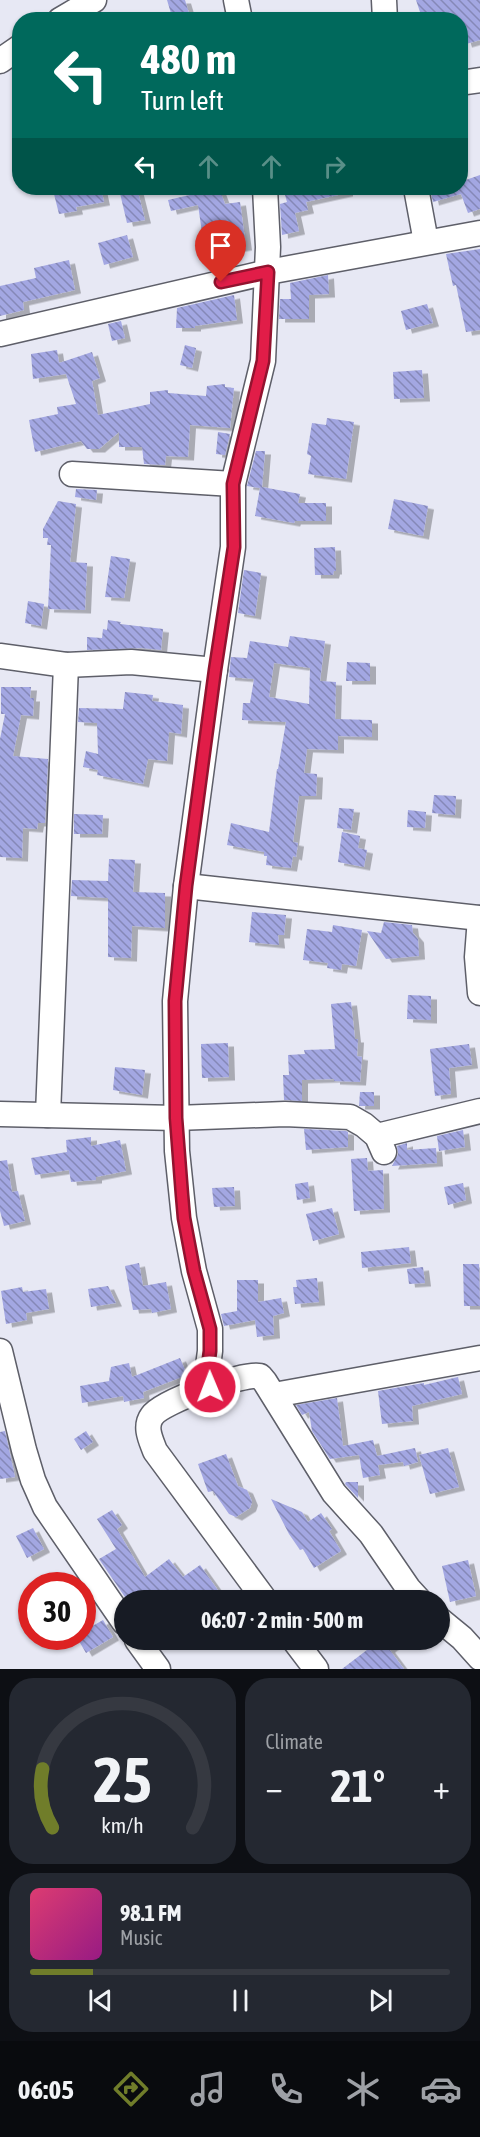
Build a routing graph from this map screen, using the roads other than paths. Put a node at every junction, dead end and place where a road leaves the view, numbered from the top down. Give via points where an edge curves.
1 (94, 0) edge
2 (74, 12) edge
3 (265, 195) edge
4 (417, 195) edge
5 (480, 233) edge
6 (426, 242) junction
7 (268, 272) junction
8 (0, 334) edge
9 (72, 474) dead end
10 (233, 484) junction
11 (0, 656) edge
12 (66, 665) junction
13 (215, 670) junction
14 (186, 886) junction
15 (480, 918) edge
16 (480, 993) edge
17 (480, 1111) edge
18 (0, 1114) edge
19 (48, 1115) junction
20 (176, 1118) junction
21 (0, 1351) edge
22 (480, 1358) edge
23 (210, 1387) junction
24 (274, 1395) junction
25 (258, 1590) edge
26 (410, 1590) edge
27 (114, 1607) edge
28 (450, 1625) edge
29 (471, 1634) edge
30 (144, 1650) edge
31 (302, 1650) edge
32 (480, 1658) edge
33 (158, 1669) edge
34 (316, 1669) edge

1 - 2 street
3 - 7 street
4 - 6 street
5 - 6 street
6 - 7 street
7 - 8 street
7 - 10 street via 263,361
9 - 10 street
10 - 13 street via 234,547
11 - 12 street
12 - 13 street via 131,662
12 - 19 street
13 - 14 street
14 - 15 street
14 - 20 street via 175,1001
15 - 16 street
17 - 20 street via 380,1144 364,1125 350,1117 285,1113
18 - 19 street
19 - 20 street
20 - 23 street via 184,1218 210,1329
21 - 27 street via 24,1450 45,1507
22 - 24 street
23 - 24 street via 257,1375
23 - 25 street via 162,1407 152,1415 149,1435 154,1451
24 - 26 street via 334,1493 371,1534
28 - 29 street
29 - 32 street
30 - 33 street
31 - 34 street

